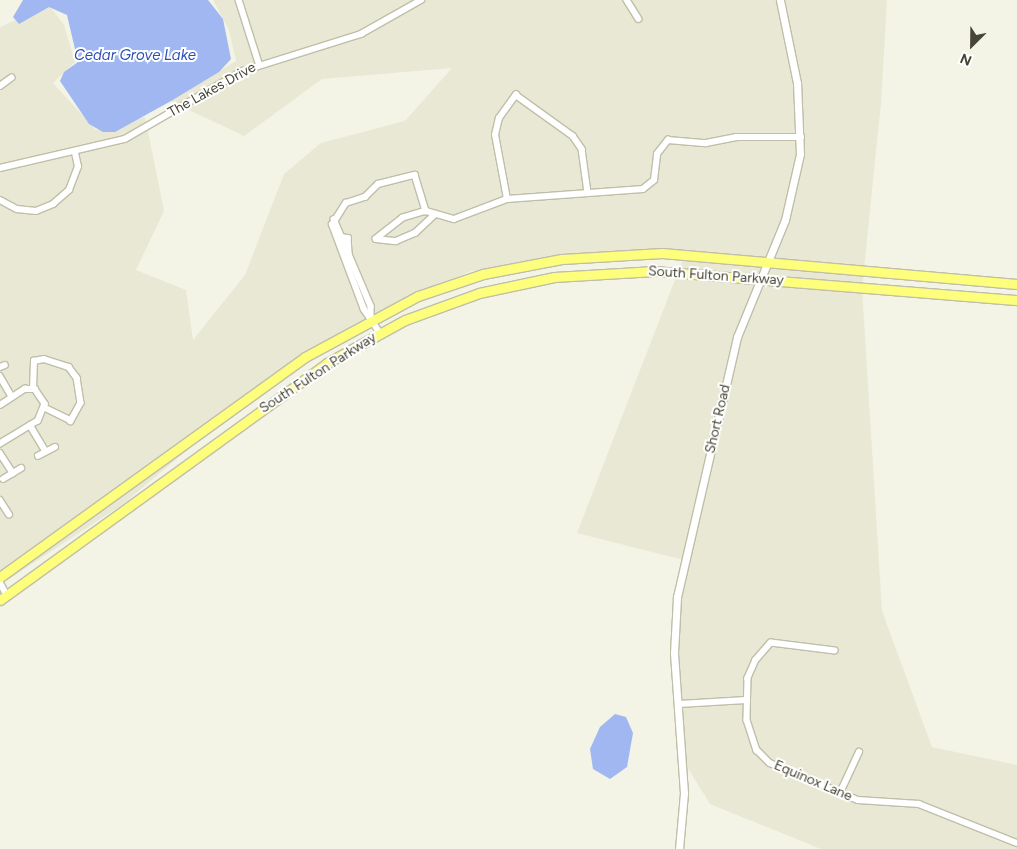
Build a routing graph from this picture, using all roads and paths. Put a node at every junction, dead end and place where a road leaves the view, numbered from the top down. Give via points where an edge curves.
1 (239, 0) edge
2 (421, 0) edge
3 (627, 0) edge
4 (780, 0) edge
5 (639, 19) dead end
6 (259, 63) junction
7 (11, 78) dead end
8 (0, 86) edge
9 (801, 137) junction
10 (75, 152) junction
11 (0, 168) edge
12 (588, 193) junction
13 (507, 199) junction
14 (0, 200) edge
15 (426, 211) junction
16 (433, 216) junction
17 (339, 238) junction
18 (766, 263) junction
19 (356, 272) junction
20 (350, 274) junction
21 (760, 279) junction
22 (1017, 284) edge
23 (1017, 300) edge
24 (371, 317) junction
25 (379, 332) junction
26 (0, 376) edge
27 (33, 389) junction
28 (12, 397) junction
29 (0, 405) edge
30 (44, 408) junction
31 (30, 425) junction
32 (0, 444) edge
33 (55, 447) dead end
34 (46, 452) junction
35 (0, 453) edge
36 (38, 456) dead end
37 (21, 468) dead end
38 (13, 473) junction
39 (3, 479) dead end
40 (0, 500) edge
41 (9, 514) dead end
42 (0, 577) edge
43 (0, 582) edge
44 (4, 597) edge
45 (835, 651) dead end
46 (748, 700) junction
47 (678, 704) junction
48 (859, 752) dead end
49 (840, 793) junction
50 (1017, 842) edge
51 (679, 849) edge

1 - 6 street
2 - 6 street, The Lakes Drive via 361,34
3 - 5 street
4 - 9 street, Short Road via 797,83
6 - 10 street, The Lakes Drive via 125,139
7 - 8 street
9 - 12 street via 736,137 706,143 668,140 657,154 654,180 643,189
9 - 18 street, Short Road via 790,205
10 - 11 street, The Lakes Drive
10 - 14 street via 78,167 69,190 53,204 36,211 17,209
12 - 13 street
12 - 13 street via 582,149 573,136 516,95 499,118 495,135
13 - 16 street via 486,204 463,218
15 - 16 street
15 - 16 street via 403,218 376,239 396,241 415,233
15 - 17 street via 415,175 407,174 378,184 365,197 346,203 334,220
17 - 19 street via 350,242 349,253
17 - 20 street
18 - 21 street, Short Road
18 - 22 highway, South Fulton Parkway
18 - 24 highway, South Fulton Parkway via 662,253 553,260 482,274
19 - 20 street
19 - 24 street via 371,306
20 - 24 street via 364,310
21 - 23 highway, South Fulton Parkway
21 - 25 highway, South Fulton Parkway via 628,271 554,277 479,293
21 - 47 street, Short Road via 737,337 681,578 674,624
24 - 25 street
24 - 42 highway, South Fulton Parkway via 305,357
25 - 44 highway, South Fulton Parkway via 258,412
26 - 28 street
27 - 28 street
27 - 30 street via 42,395
27 - 30 street via 34,361 44,359 69,367 77,378 80,403 71,421
28 - 29 street
30 - 31 street
31 - 32 street
31 - 34 street
33 - 34 street
34 - 36 street
35 - 38 street
37 - 38 street
38 - 39 street
40 - 41 street
43 - 44 street
45 - 46 street, Equinox Lane via 771,642 748,678
46 - 47 street
46 - 49 street, Equinox Lane via 750,738 763,757
47 - 51 street, Short Road via 684,793
48 - 49 street
49 - 50 street, Equinox Lane via 858,800 919,804

